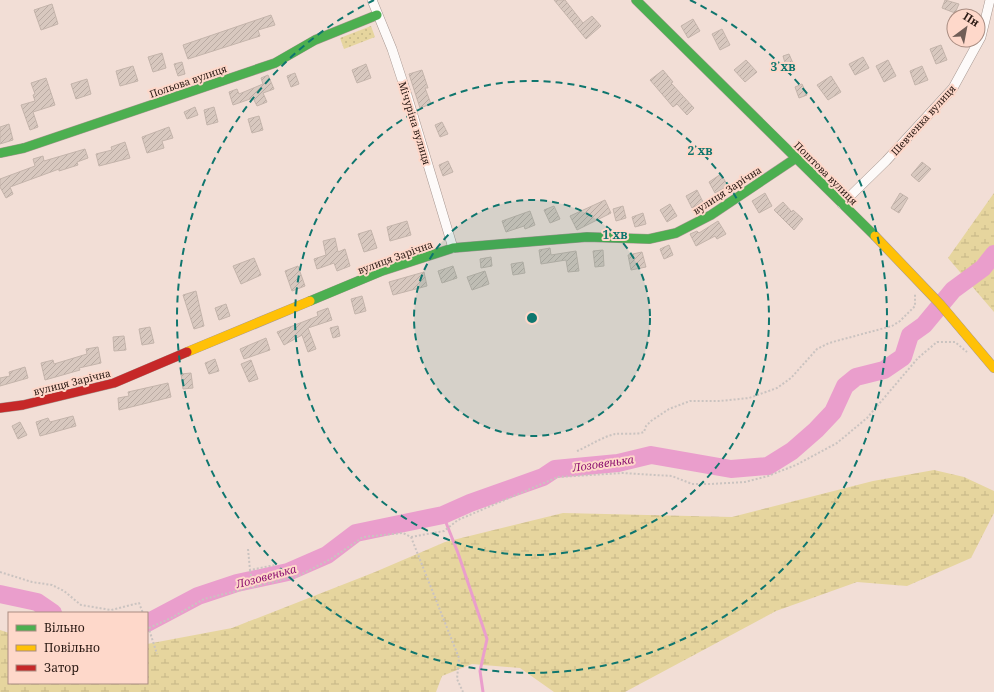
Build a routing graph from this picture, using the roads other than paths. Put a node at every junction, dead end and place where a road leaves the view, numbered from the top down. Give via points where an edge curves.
1 (372, 0) edge
2 (636, 0) edge
3 (990, 0) edge
4 (377, 14) junction
5 (0, 153) edge
6 (796, 158) junction
7 (842, 204) junction
8 (453, 248) junction
9 (994, 368) edge
10 (0, 408) edge

1 - 4 street, Мічуріна вулиця
2 - 6 street, Поштова вулиця
3 - 7 street, Шевченка вулиця via 981,37 953,88 886,161
4 - 5 street, Польова вулиця via 316,40 275,63 24,148
4 - 8 street, Мічуріна вулиця via 392,48
6 - 7 street, Поштова вулиця
6 - 8 street, вулиця Зарічна via 711,215 676,233 649,239 588,237
7 - 9 street, Поштова вулиця via 916,276 968,333
8 - 10 street, вулиця Зарічна via 382,271 114,383 31,404

